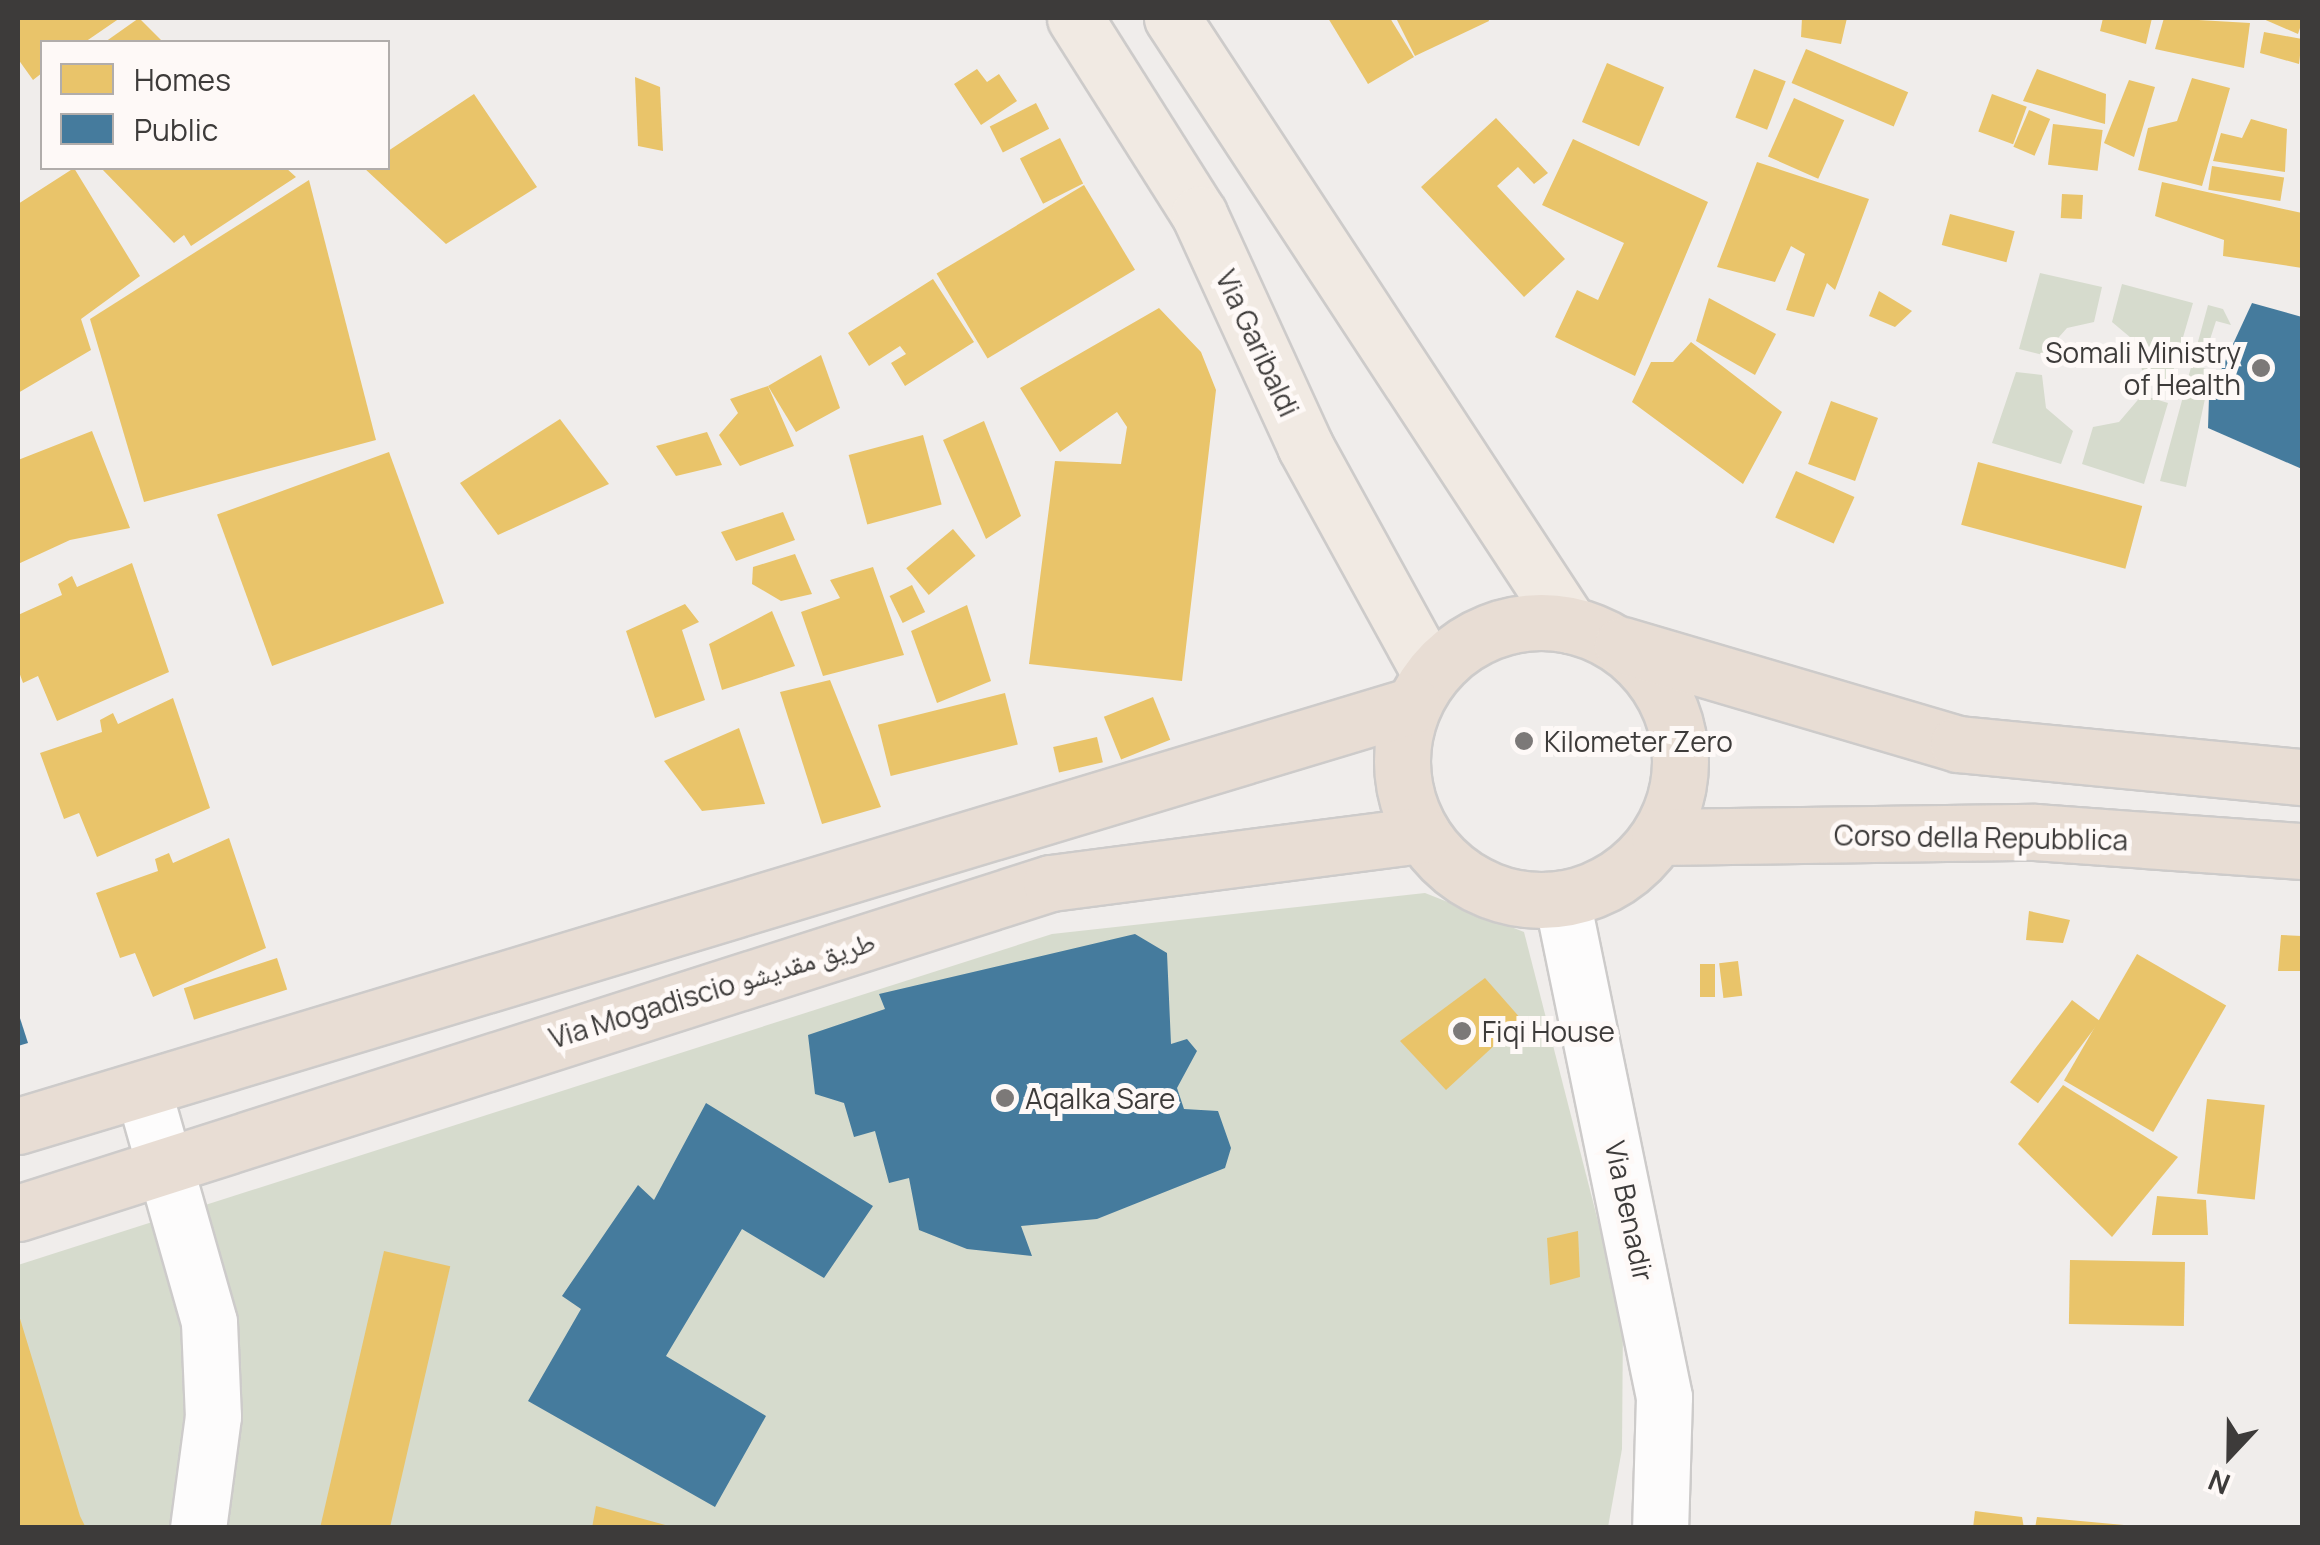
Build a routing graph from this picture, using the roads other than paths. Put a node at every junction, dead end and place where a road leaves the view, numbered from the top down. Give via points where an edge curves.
1 (1075, 18) edge
2 (1172, 18) edge
3 (1592, 634) junction
4 (1422, 690) junction
5 (2302, 777) edge
6 (1423, 835) junction
7 (1659, 837) junction
8 (2302, 851) edge
9 (1562, 900) junction
10 (143, 1090) junction
11 (18, 1126) edge
12 (166, 1160) junction
13 (18, 1214) edge
14 (198, 1528) edge
15 (1660, 1528) edge

1 - 4 main road, Via Garibaldi via 1198,214
2 - 3 main road
3 - 4 highway via 1494,630
3 - 5 highway via 1958,744
3 - 7 highway via 1656,684 1681,753 1677,797
4 - 6 highway via 1405,793
4 - 10 highway
6 - 9 highway via 1483,887
6 - 12 highway, Via Mogadiscio طريق مقديشو via 1050,883
7 - 8 highway, Corso della Repubblica via 2035,832
7 - 9 highway via 1633,866
9 - 15 street, Via Benadir via 1664,1397
10 - 11 highway
10 - 12 street
12 - 13 highway, Via Mogadiscio طريق مقديشو
12 - 14 street via 209,1322 212,1416

